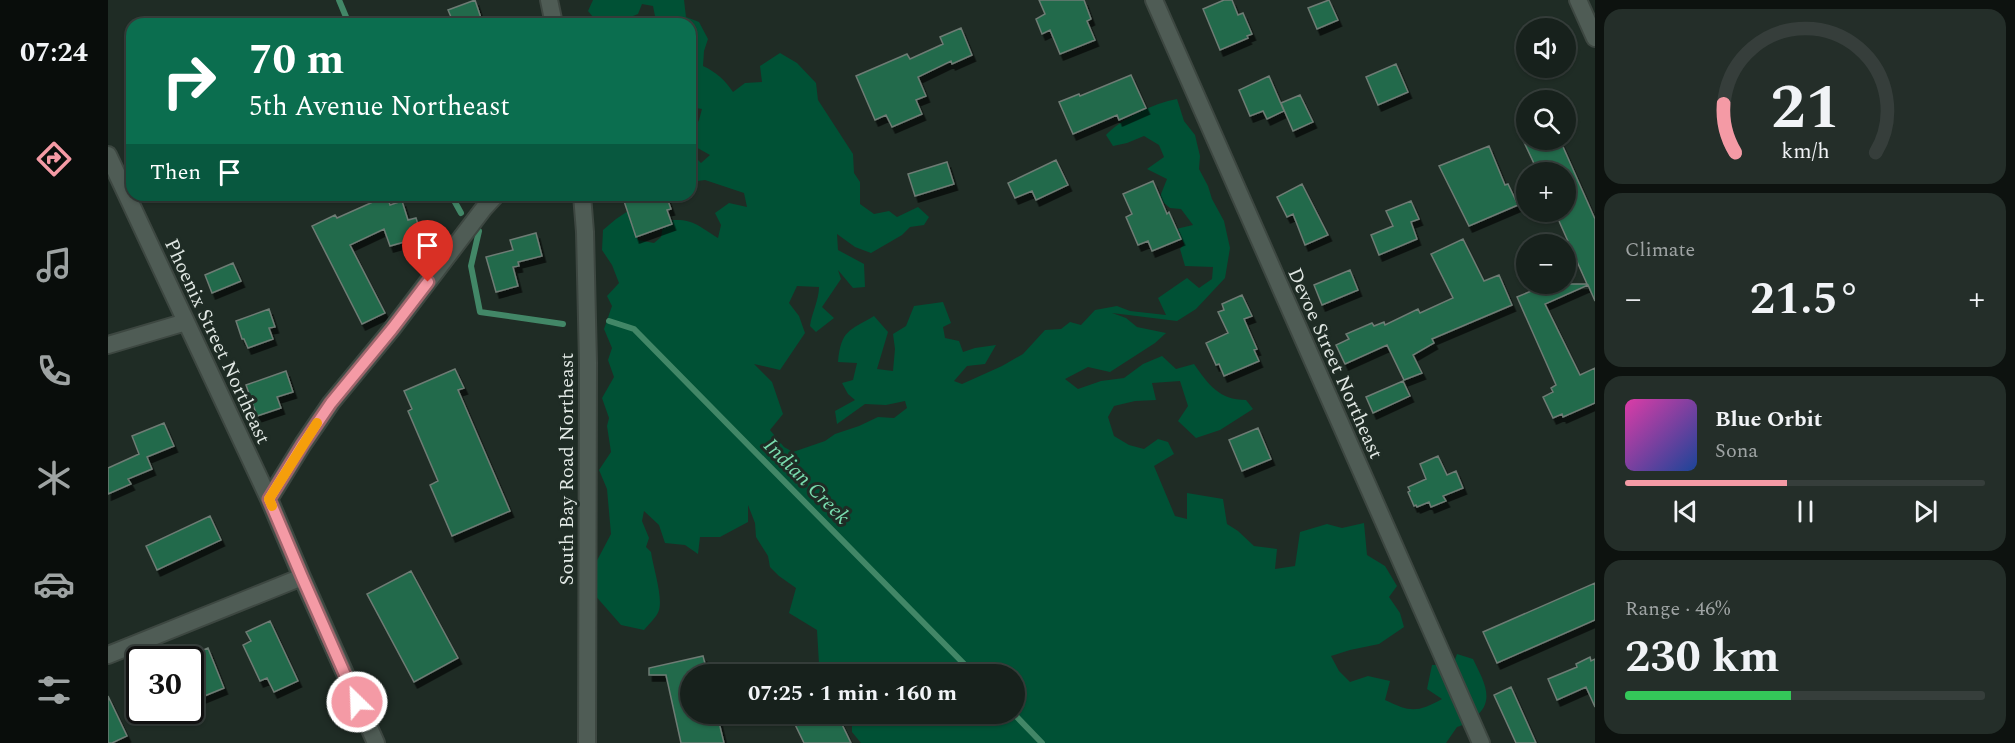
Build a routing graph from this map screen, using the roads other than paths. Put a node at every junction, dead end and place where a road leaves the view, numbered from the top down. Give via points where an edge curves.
1 (549, 0) edge
2 (1154, 0) edge
3 (1578, 0) edge
4 (553, 18) edge
5 (1595, 38) edge
6 (108, 155) edge
7 (126, 194) edge
8 (129, 201) edge
9 (490, 201) edge
10 (582, 201) edge
11 (186, 322) junction
12 (108, 345) edge
13 (269, 499) junction
14 (302, 577) junction
15 (108, 655) edge
16 (376, 743) edge
17 (587, 743) edge
18 (1481, 743) edge

1 - 4 street
2 - 18 street, Devoe Street Northeast
3 - 5 street
6 - 7 street, Phoenix Street Northeast
8 - 11 street, Phoenix Street Northeast
9 - 13 street via 331,403
10 - 17 street, South Bay Road Northeast via 588,363
11 - 12 street
11 - 13 street, Phoenix Street Northeast
13 - 14 street, Phoenix Street Northeast
14 - 15 street
14 - 16 street, Phoenix Street Northeast

